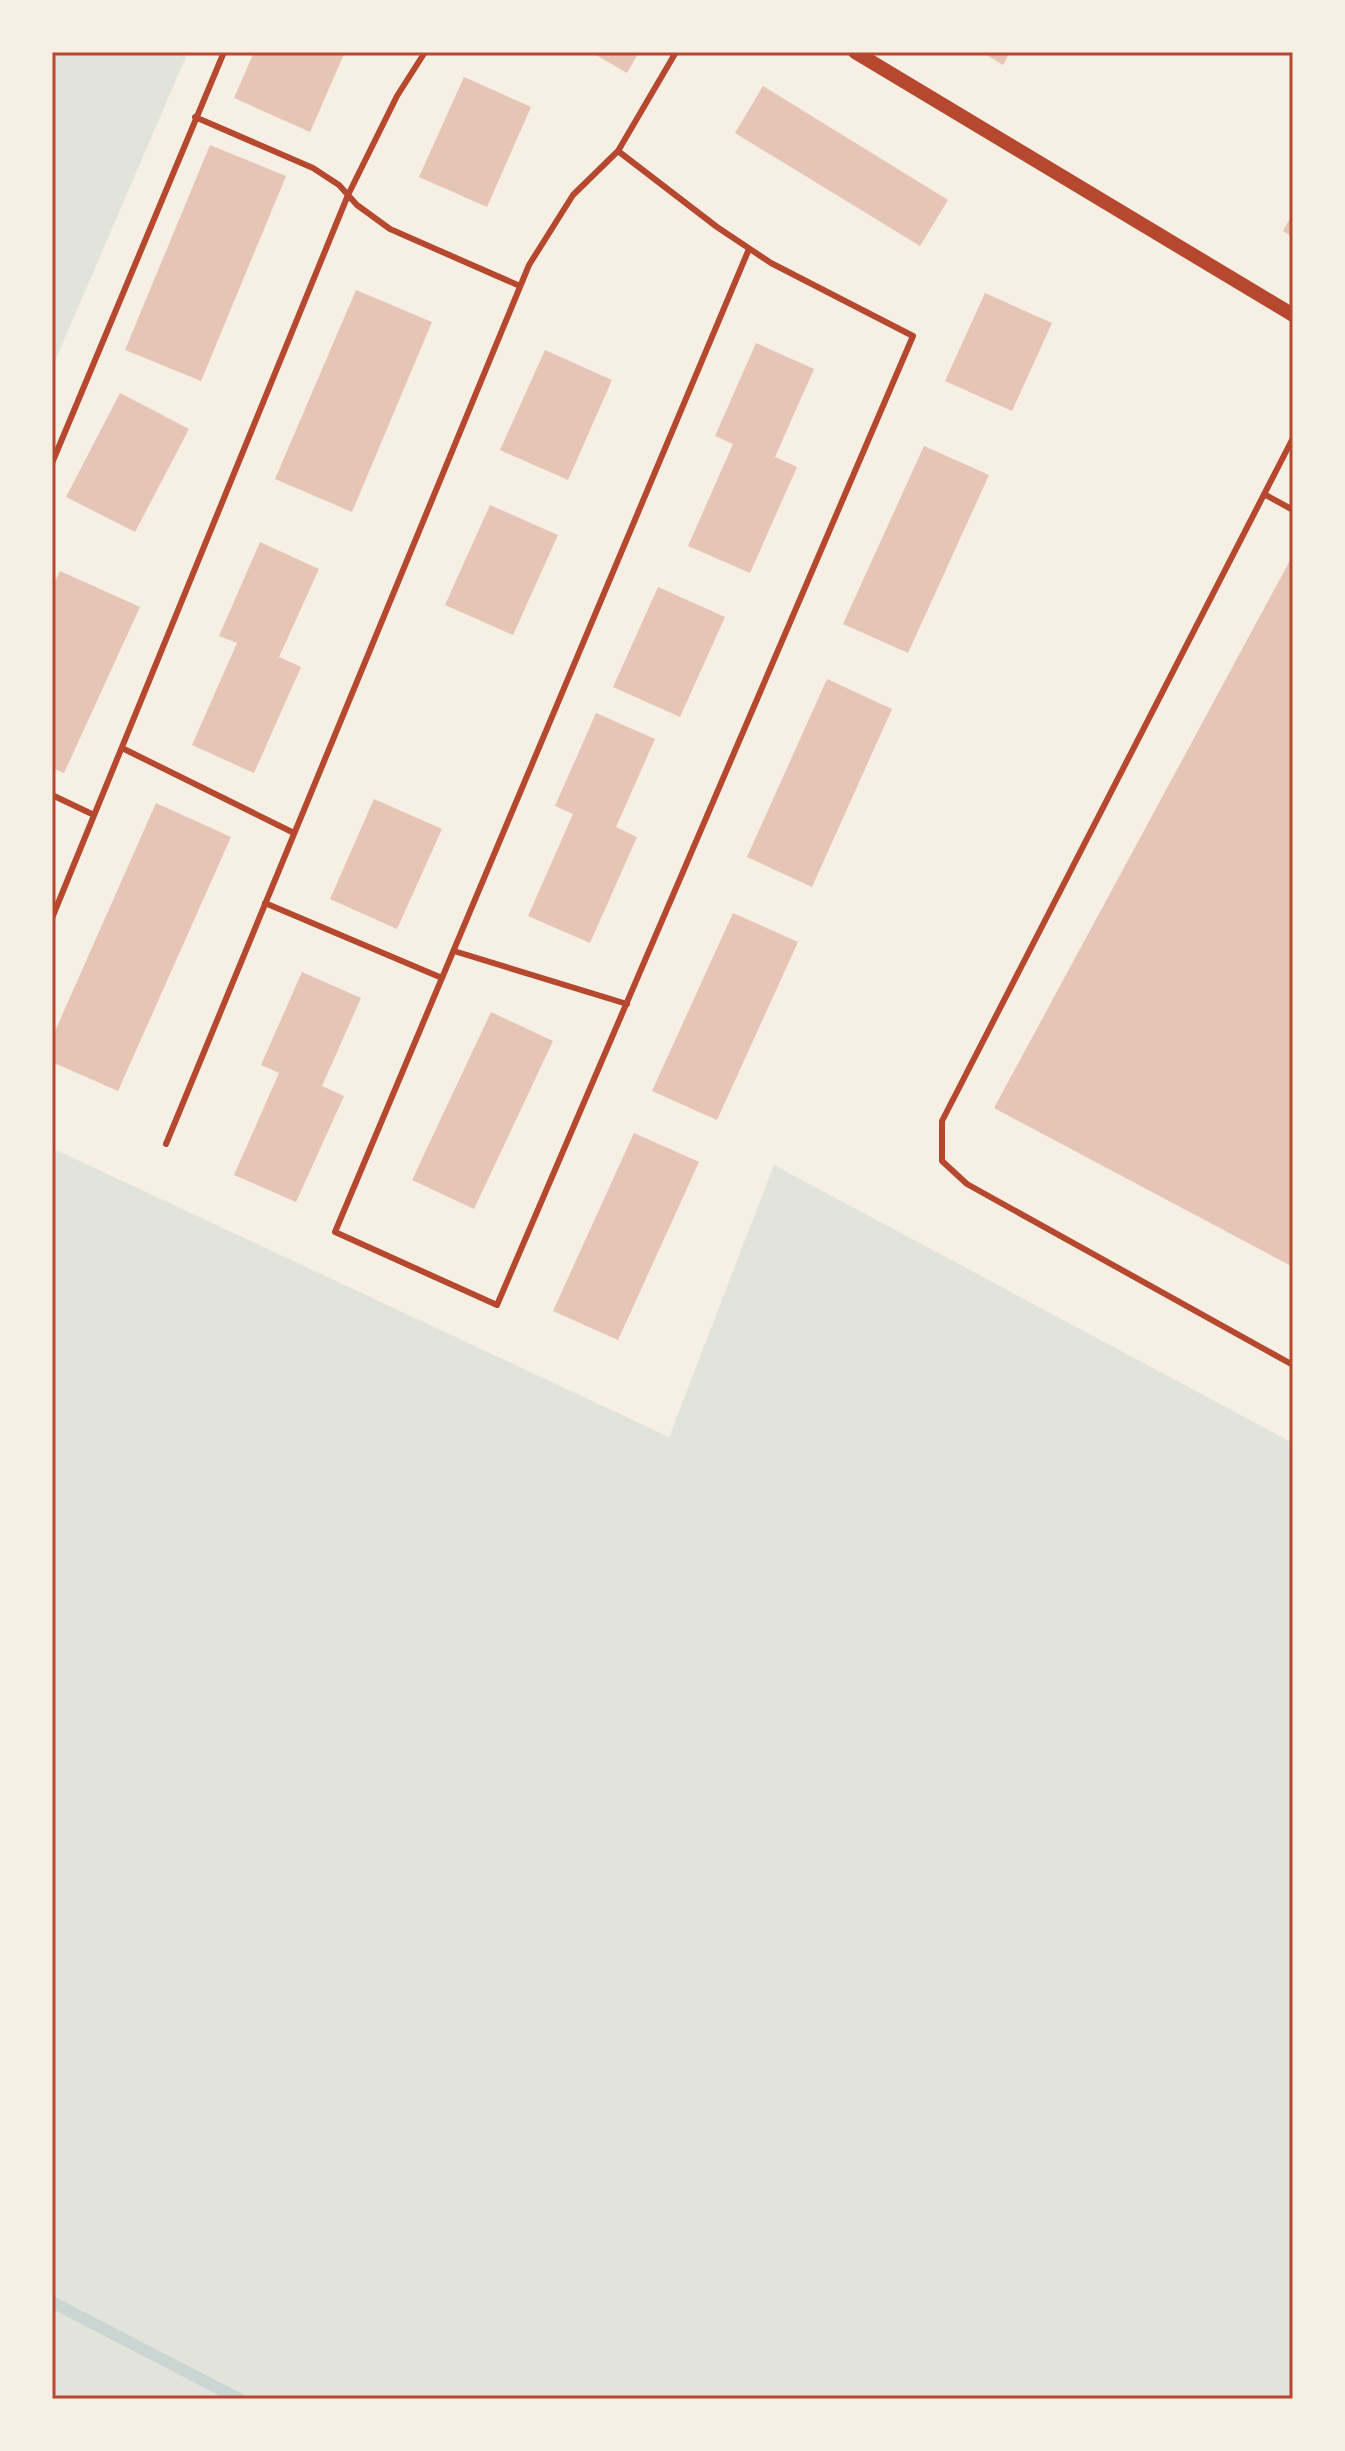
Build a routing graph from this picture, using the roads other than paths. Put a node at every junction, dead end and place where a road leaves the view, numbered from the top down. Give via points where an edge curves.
1 (224, 52) edge
2 (425, 52) edge
3 (676, 52) edge
4 (855, 52) edge
5 (195, 117) junction
6 (618, 151) junction
7 (348, 195) junction
8 (749, 249) junction
9 (520, 286) junction
10 (1293, 315) edge
11 (1293, 438) edge
12 (52, 463) edge
13 (1264, 494) junction
14 (1293, 510) edge
15 (122, 748) junction
16 (52, 795) edge
17 (94, 815) junction
18 (294, 833) junction
19 (265, 903) junction
20 (52, 918) edge
21 (454, 951) junction
22 (442, 978) junction
23 (627, 1004) junction
24 (166, 1144) dead end
25 (1293, 1365) edge

1 - 5 lane
2 - 7 lane
3 - 6 lane
4 - 10 street
5 - 7 lane via 313,168
5 - 12 lane
6 - 8 lane
6 - 9 lane via 573,195
7 - 9 lane via 390,229
7 - 15 lane
8 - 21 lane
8 - 23 lane via 913,336
9 - 18 lane
11 - 13 lane
13 - 14 lane
13 - 25 lane via 942,1121 942,1161 967,1184
15 - 17 lane
15 - 18 lane
16 - 17 lane
17 - 20 lane
18 - 19 lane
19 - 22 lane
19 - 24 lane
21 - 22 lane
21 - 23 lane
22 - 23 lane via 335,1232 497,1305

